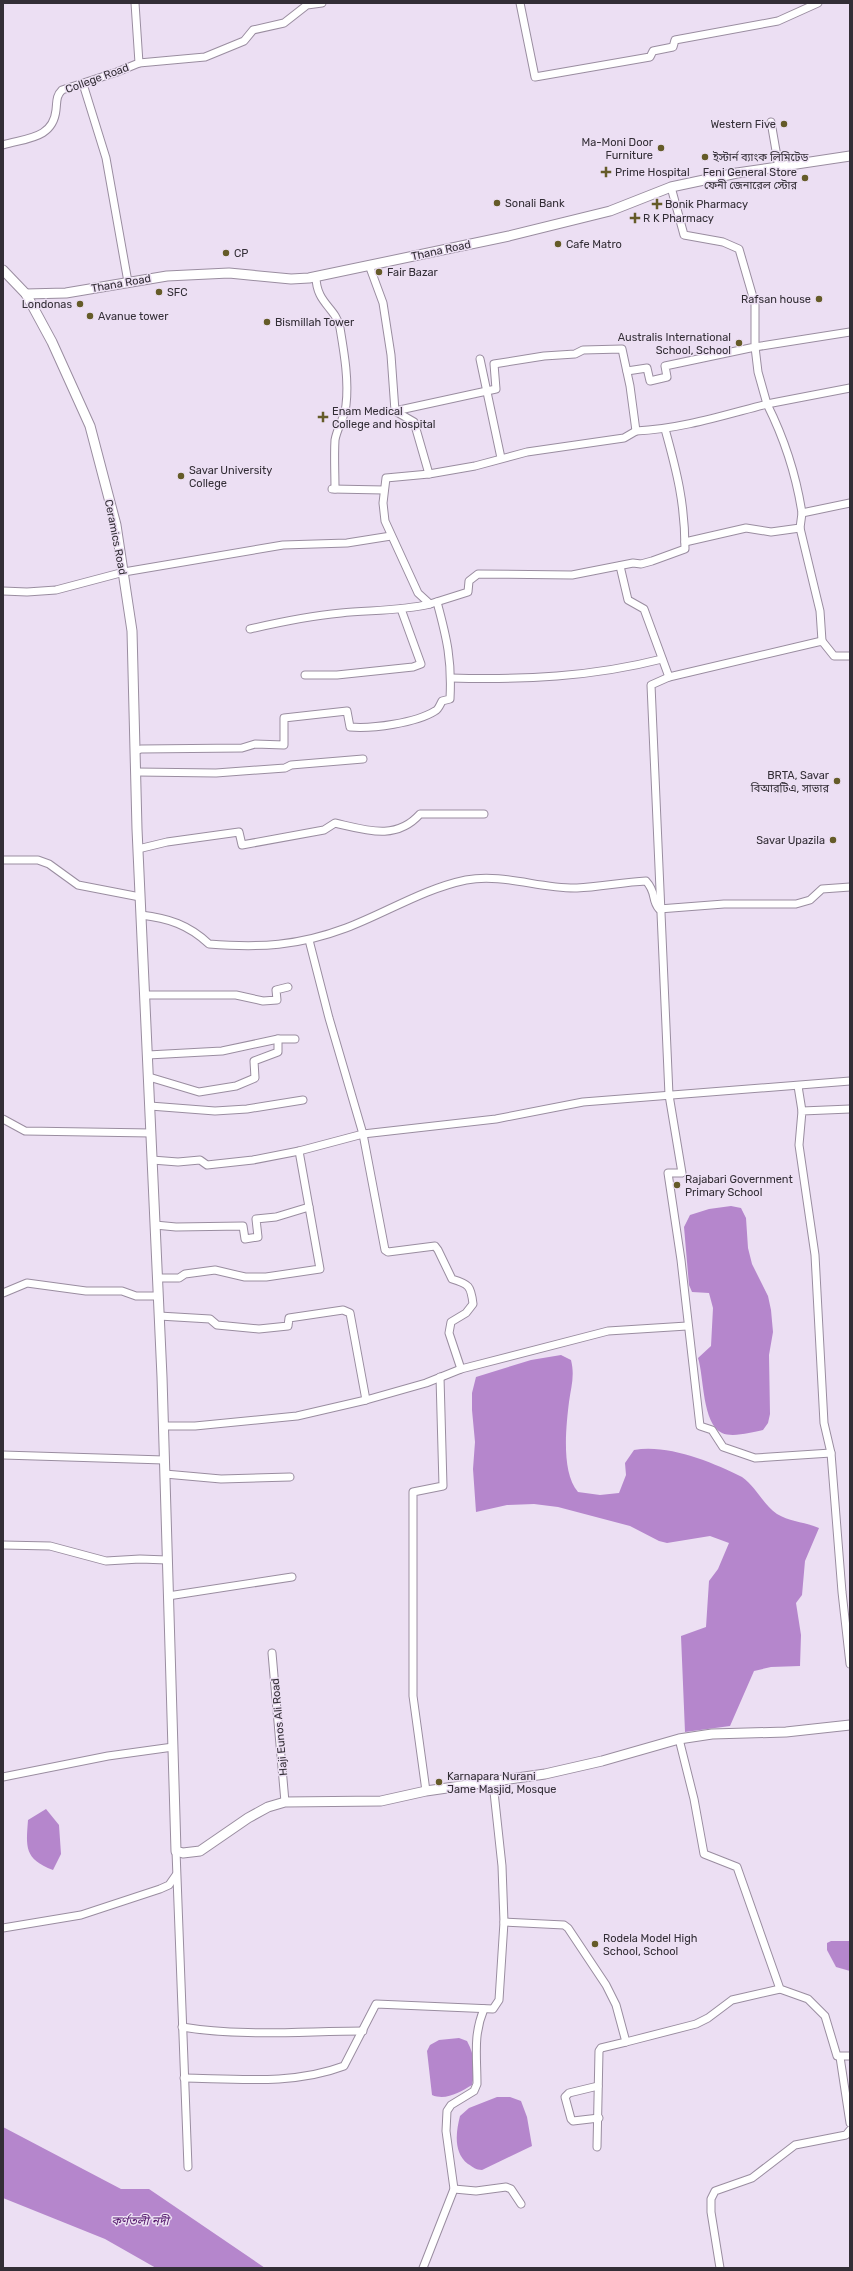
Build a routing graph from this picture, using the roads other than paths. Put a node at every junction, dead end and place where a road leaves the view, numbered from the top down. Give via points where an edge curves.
1 (135, 3) edge
2 (322, 3) edge
3 (520, 3) edge
4 (818, 3) edge
5 (139, 63) junction
6 (83, 84) junction
7 (771, 122) dead end
8 (3, 145) edge
9 (850, 156) edge
10 (779, 168) junction
11 (671, 187) junction
12 (369, 265) junction
13 (3, 270) edge
14 (316, 276) junction
15 (128, 282) junction
16 (26, 294) junction
17 (850, 332) edge
18 (755, 347) junction
19 (480, 359) dead end
20 (627, 371) junction
21 (850, 388) edge
22 (488, 391) junction
23 (767, 404) junction
24 (395, 411) junction
25 (665, 429) junction
26 (636, 431) junction
27 (501, 458) dead end
28 (429, 474) junction
29 (384, 490) junction
30 (850, 503) edge
31 (802, 512) junction
32 (800, 528) junction
33 (391, 536) junction
34 (685, 542) junction
35 (620, 566) junction
36 (124, 572) junction
37 (3, 591) edge
38 (433, 603) junction
39 (401, 609) junction
40 (250, 629) dead end
41 (822, 641) junction
42 (850, 656) edge
43 (662, 659) junction
44 (305, 675) dead end
45 (669, 677) junction
46 (451, 678) junction
47 (135, 751) junction
48 (363, 759) dead end
49 (137, 772) junction
50 (484, 814) dead end
51 (138, 849) junction
52 (3, 860) edge
53 (850, 887) edge
54 (140, 897) junction
55 (659, 909) junction
56 (141, 915) junction
57 (309, 940) junction
58 (288, 987) dead end
59 (145, 995) junction
60 (278, 1039) junction
61 (295, 1039) dead end
62 (148, 1055) junction
63 (148, 1077) junction
64 (850, 1081) edge
65 (798, 1086) junction
66 (669, 1095) junction
67 (302, 1100) dead end
68 (150, 1106) junction
69 (850, 1109) edge
70 (802, 1111) junction
71 (3, 1119) edge
72 (151, 1133) junction
73 (363, 1134) junction
74 (299, 1151) junction
75 (152, 1160) junction
76 (309, 1207) junction
77 (155, 1225) junction
78 (158, 1278) junction
79 (3, 1293) edge
80 (158, 1296) junction
81 (159, 1316) junction
82 (687, 1326) junction
83 (461, 1369) junction
84 (440, 1377) junction
85 (366, 1400) junction
86 (164, 1426) junction
87 (831, 1453) junction
88 (3, 1455) edge
89 (164, 1460) junction
90 (165, 1474) junction
91 (290, 1477) dead end
92 (3, 1545) edge
93 (167, 1560) junction
94 (292, 1577) dead end
95 (168, 1596) junction
96 (272, 1653) dead end
97 (850, 1664) edge
98 (850, 1726) edge
99 (679, 1739) junction
100 (173, 1748) junction
101 (3, 1778) edge
102 (486, 1782) junction
103 (426, 1791) junction
104 (285, 1802) junction
105 (176, 1851) junction
106 (176, 1875) junction
107 (504, 1922) junction
108 (3, 1928) edge
109 (780, 1988) junction
110 (484, 2009) junction
111 (182, 2027) junction
112 (363, 2031) junction
113 (626, 2042) junction
114 (850, 2056) edge
115 (840, 2057) junction
116 (184, 2078) junction
117 (598, 2086) junction
118 (599, 2118) junction
119 (850, 2123) edge
120 (850, 2130) edge
121 (597, 2147) dead end
122 (188, 2167) dead end
123 (454, 2189) junction
124 (521, 2204) dead end
125 (423, 2268) edge
126 (720, 2268) edge

1 - 5 street, College Road
2 - 5 street via 307,6 284,23 253,30 244,41 205,57
3 - 4 street via 536,77 650,57 653,51 673,46 675,40 778,21
5 - 6 street, College Road
6 - 8 street, College Road via 62,90 56,95 53,124 47,130
6 - 15 street via 106,158
7 - 10 street
9 - 10 street, Thana Road
10 - 11 street, Thana Road via 737,173
11 - 12 street, Thana Road via 610,211 509,236
11 - 18 street via 684,235 723,242 738,249 755,304
12 - 14 street, Thana Road
12 - 24 street via 383,303 391,355
13 - 16 street, Ceramics Road
14 - 15 street, Thana Road via 291,279 229,273 168,276
14 - 29 street via 319,296 340,326 346,382 346,406 335,440 334,489
15 - 16 street, Thana Road via 66,293
16 - 36 street, Ceramics Road via 52,342 90,426 116,525
17 - 18 street
18 - 20 street via 665,366 667,377 650,381 647,368
18 - 23 street via 758,372
19 - 22 street
20 - 22 street via 622,349 583,350 575,354 494,364 496,389
20 - 26 street
21 - 23 street
22 - 24 street
22 - 27 street
23 - 25 street
23 - 31 street via 787,451
24 - 28 street via 414,422
25 - 26 street
25 - 34 street via 680,487
26 - 28 street via 624,438 527,452 475,466
28 - 29 street via 386,478
29 - 33 street via 385,521
30 - 31 street
31 - 32 street
32 - 34 street via 771,532 746,528
32 - 41 street via 820,611
33 - 36 street via 347,543 283,545
33 - 38 street via 418,593
34 - 35 street via 685,549 675,553 641,564
35 - 38 street via 572,575 478,574 469,581 468,592
35 - 43 street via 628,600 644,609
36 - 37 street via 56,590
36 - 47 street, Ceramics Road via 132,631
38 - 39 street
38 - 46 street via 450,650
39 - 40 street via 324,615
39 - 44 street via 421,664 337,675
41 - 42 street via 834,656
41 - 45 street
43 - 45 street
43 - 46 street via 626,668 574,675 500,680
45 - 55 street via 651,684 657,788
46 - 47 street via 450,699 442,701 436,711 408,721 367,729 350,727 347,711 284,718 284,745 255,744 242,748
47 - 49 street, Ceramics Road
48 - 49 street via 235,772
49 - 51 street, Ceramics Road
50 - 51 street via 420,814 411,824 378,832 336,823 324,830 242,845 239,832 167,842
51 - 54 street, Ceramics Road
52 - 54 street via 38,860 49,864 78,884
53 - 55 street via 822,889 810,900 796,904 724,904
54 - 56 street, Ceramics Road
55 - 57 street via 653,889 646,881 577,888 499,879 467,880 424,892 346,928
55 - 66 street
56 - 57 street via 181,923 209,944 279,946
56 - 59 street, Ceramics Road
57 - 73 street
58 - 59 street via 276,990 277,1000 263,1001 236,995
59 - 62 street, Ceramics Road
60 - 61 street
60 - 62 street via 222,1052
60 - 63 street via 278,1052 254,1061 255,1078 236,1086 199,1092
62 - 63 street, Ceramics Road
63 - 68 street, Ceramics Road
64 - 65 street
65 - 66 street
65 - 70 street
66 - 73 street via 583,1102 496,1119
66 - 82 street via 682,1173 668,1173 681,1260
67 - 68 street via 247,1109 215,1111
68 - 72 street, Ceramics Road
69 - 70 street
70 - 87 street via 800,1145 815,1255 824,1423
71 - 72 street via 25,1131
72 - 75 street, Ceramics Road
73 - 74 street
73 - 83 street via 385,1250 388,1252 435,1246 452,1279 465,1283 471,1290 473,1304 466,1313 452,1322 449,1333
74 - 75 street via 207,1165 200,1160
74 - 76 street
75 - 77 street, Ceramics Road
76 - 77 street via 276,1217 256,1219 258,1237 245,1239 243,1226
76 - 78 street via 320,1269 266,1277 245,1277 215,1270 185,1274 179,1278
77 - 78 street, Ceramics Road
78 - 80 street, Ceramics Road
79 - 80 street via 27,1283 86,1291 122,1291 136,1296
80 - 81 street, Ceramics Road
81 - 85 street via 210,1319 217,1325 259,1330 288,1326 289,1318 343,1310 350,1313
81 - 86 street, Ceramics Road
82 - 83 street via 608,1331
82 - 87 street via 700,1426 712,1430 722,1447 755,1458
83 - 84 street
84 - 85 street
84 - 103 street via 443,1486 413,1492 413,1696
85 - 86 street via 297,1416 195,1426
86 - 89 street, Ceramics Road
87 - 97 street
88 - 89 street
89 - 90 street, Ceramics Road
90 - 91 street via 221,1479
90 - 93 street, Ceramics Road
92 - 93 street via 50,1546 106,1561 140,1558
93 - 95 street, Ceramics Road
94 - 95 street
95 - 100 street, Ceramics Road
96 - 104 street, Haji Eunos Ali Road
98 - 99 street via 786,1732 712,1734
99 - 102 street via 595,1763 545,1774
99 - 109 street via 704,1854 737,1867
100 - 101 street via 108,1756
100 - 105 street, Ceramics Road
102 - 103 street
102 - 107 street via 494,1792 502,1866
103 - 104 street via 382,1801
104 - 105 street via 268,1807 248,1818 200,1851
105 - 106 street
106 - 108 street via 169,1885 160,1889 81,1915
106 - 111 street
107 - 110 street via 499,2000 493,2009
107 - 113 street via 564,1925 568,1928 606,1985 616,2006
109 - 113 street via 732,2000 696,2024
109 - 115 street via 808,1999 825,2016 834,2051
110 - 112 street via 376,2004
110 - 123 street via 476,2035 477,2084 474,2091 451,2105 446,2119
111 - 112 street via 243,2033
111 - 116 street
112 - 116 street via 344,2066 325,2073 287,2079
113 - 117 street via 601,2048 599,2051
114 - 115 street
115 - 119 street
116 - 122 street
117 - 118 street
117 - 118 street via 570,2093 565,2097 570,2119 574,2121
118 - 121 street
120 - 126 street via 846,2135 795,2145 752,2178 715,2191 711,2199
123 - 124 street via 476,2191 511,2188
123 - 125 street

